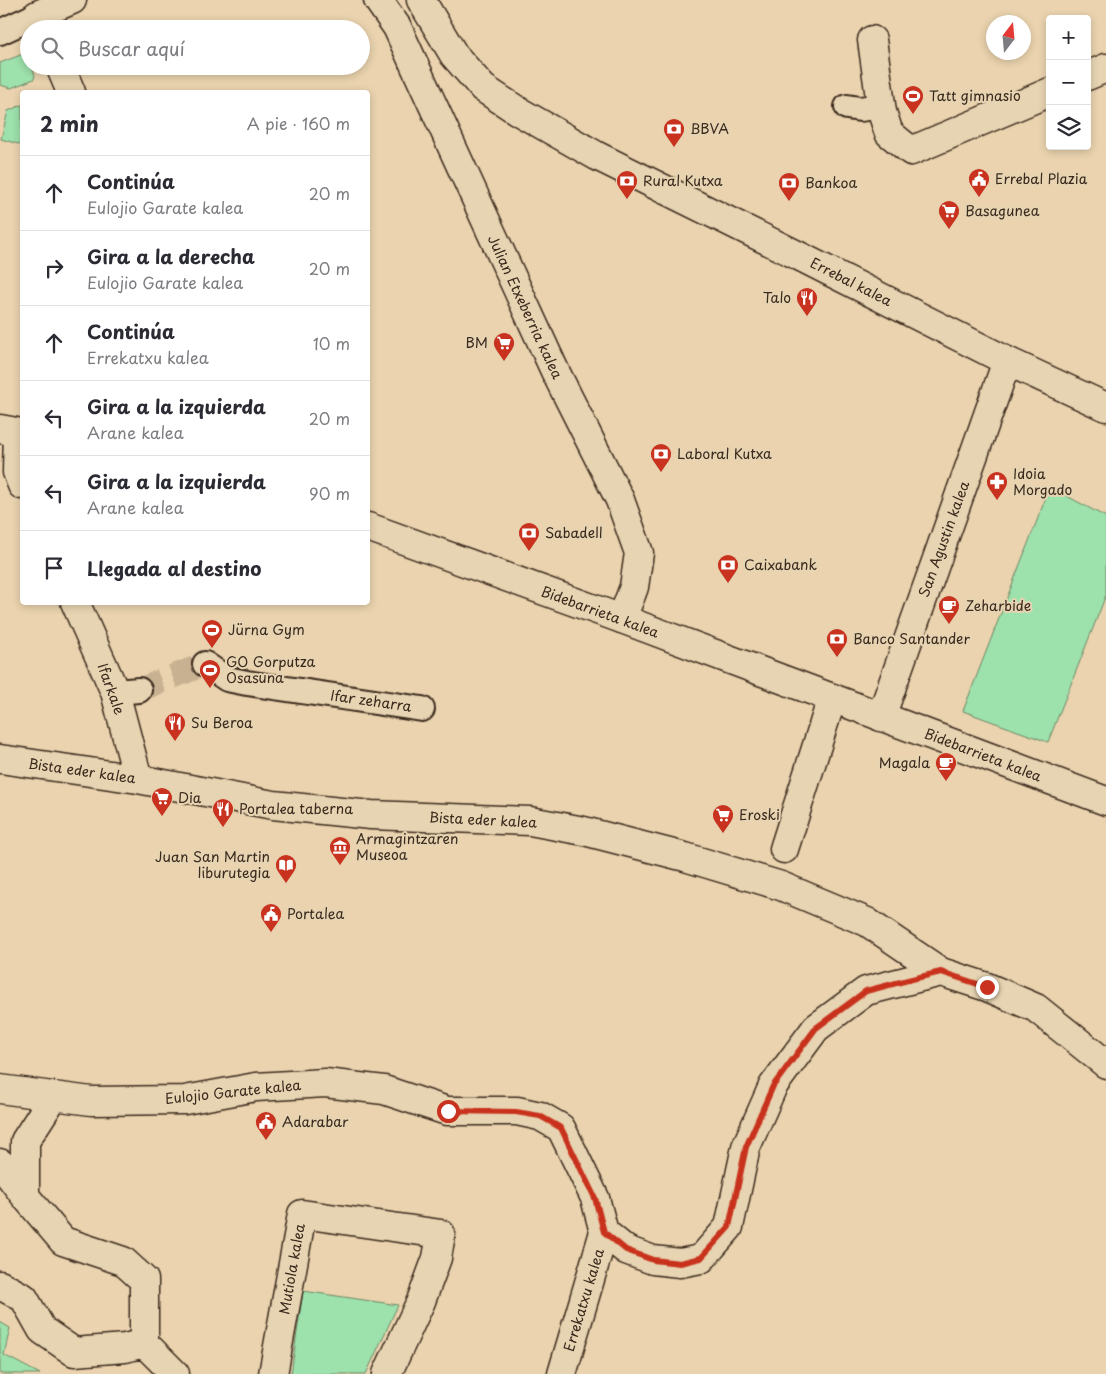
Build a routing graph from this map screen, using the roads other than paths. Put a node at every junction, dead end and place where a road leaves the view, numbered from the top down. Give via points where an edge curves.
1 (72, 0) edge
2 (378, 0) edge
3 (421, 0) edge
4 (43, 20) edge
5 (20, 27) edge
6 (0, 32) edge
7 (872, 40) dead end
8 (1106, 68) edge
9 (1091, 74) edge
10 (64, 75) edge
11 (70, 90) edge
12 (1046, 94) edge
13 (880, 106) junction
14 (847, 107) dead end
15 (1007, 361) junction
16 (1106, 407) edge
17 (13, 432) edge
18 (20, 481) edge
19 (370, 528) edge
20 (77, 605) edge
21 (622, 619) junction
22 (205, 664) dead end
23 (832, 698) junction
24 (422, 709) dead end
25 (881, 716) junction
26 (0, 759) edge
27 (138, 779) junction
28 (1106, 801) edge
29 (784, 849) dead end
30 (941, 972) junction
31 (1106, 1064) edge
32 (0, 1089) edge
33 (54, 1096) junction
34 (0, 1163) edge
35 (25, 1196) junction
36 (595, 1198) joint
37 (604, 1232) junction
38 (0, 1285) edge
39 (144, 1343) junction
40 (175, 1374) edge
41 (273, 1374) edge
42 (387, 1374) edge
43 (562, 1374) edge

1 - 4 street
2 - 21 street, Julian Etxeberria kalea via 397,27 555,371 620,500 639,553 634,587
3 - 15 street, Errebal kalea via 454,55 483,88 518,111 597,156
5 - 6 street
7 - 13 street
8 - 9 street
10 - 11 street
12 - 13 street via 912,151 889,134
13 - 14 street
15 - 16 street, Errebal kalea
15 - 25 street, San Agustin kalea
17 - 18 street via 16,472
19 - 21 street, Bidebarrieta kalea
20 - 27 street, Ifarkale via 127,691
21 - 23 street, Bidebarrieta kalea
22 - 24 street, Ifar zeharra via 227,678 247,683
23 - 25 street, Bidebarrieta kalea
23 - 29 street
25 - 28 street, Bidebarrieta kalea
26 - 27 street, Bista eder kalea
27 - 30 street, Bista eder kalea via 273,805 371,815 530,821 584,831 676,854 781,886 867,922
30 - 31 street, Bista eder kalea via 1036,1008
30 - 37 street via 866,991 816,1028 773,1086 746,1147 729,1227 701,1258 680,1263 653,1260 626,1250
32 - 33 street, Eulojio Garate kalea
33 - 35 street via 25,1141
33 - 36 street, Eulojio Garate kalea via 91,1102 185,1100 256,1087 325,1083 384,1090 448,1111 516,1112 540,1116 561,1128
34 - 35 street
35 - 39 street via 63,1241 123,1261 144,1280
36 - 37 street, Errekatxu kalea
37 - 43 street, Errekatxu kalea
38 - 39 street via 24,1298 42,1330 74,1352 125,1348
39 - 40 street
41 - 42 street, Mutiola kalea via 302,1214 441,1234 437,1258 421,1301

